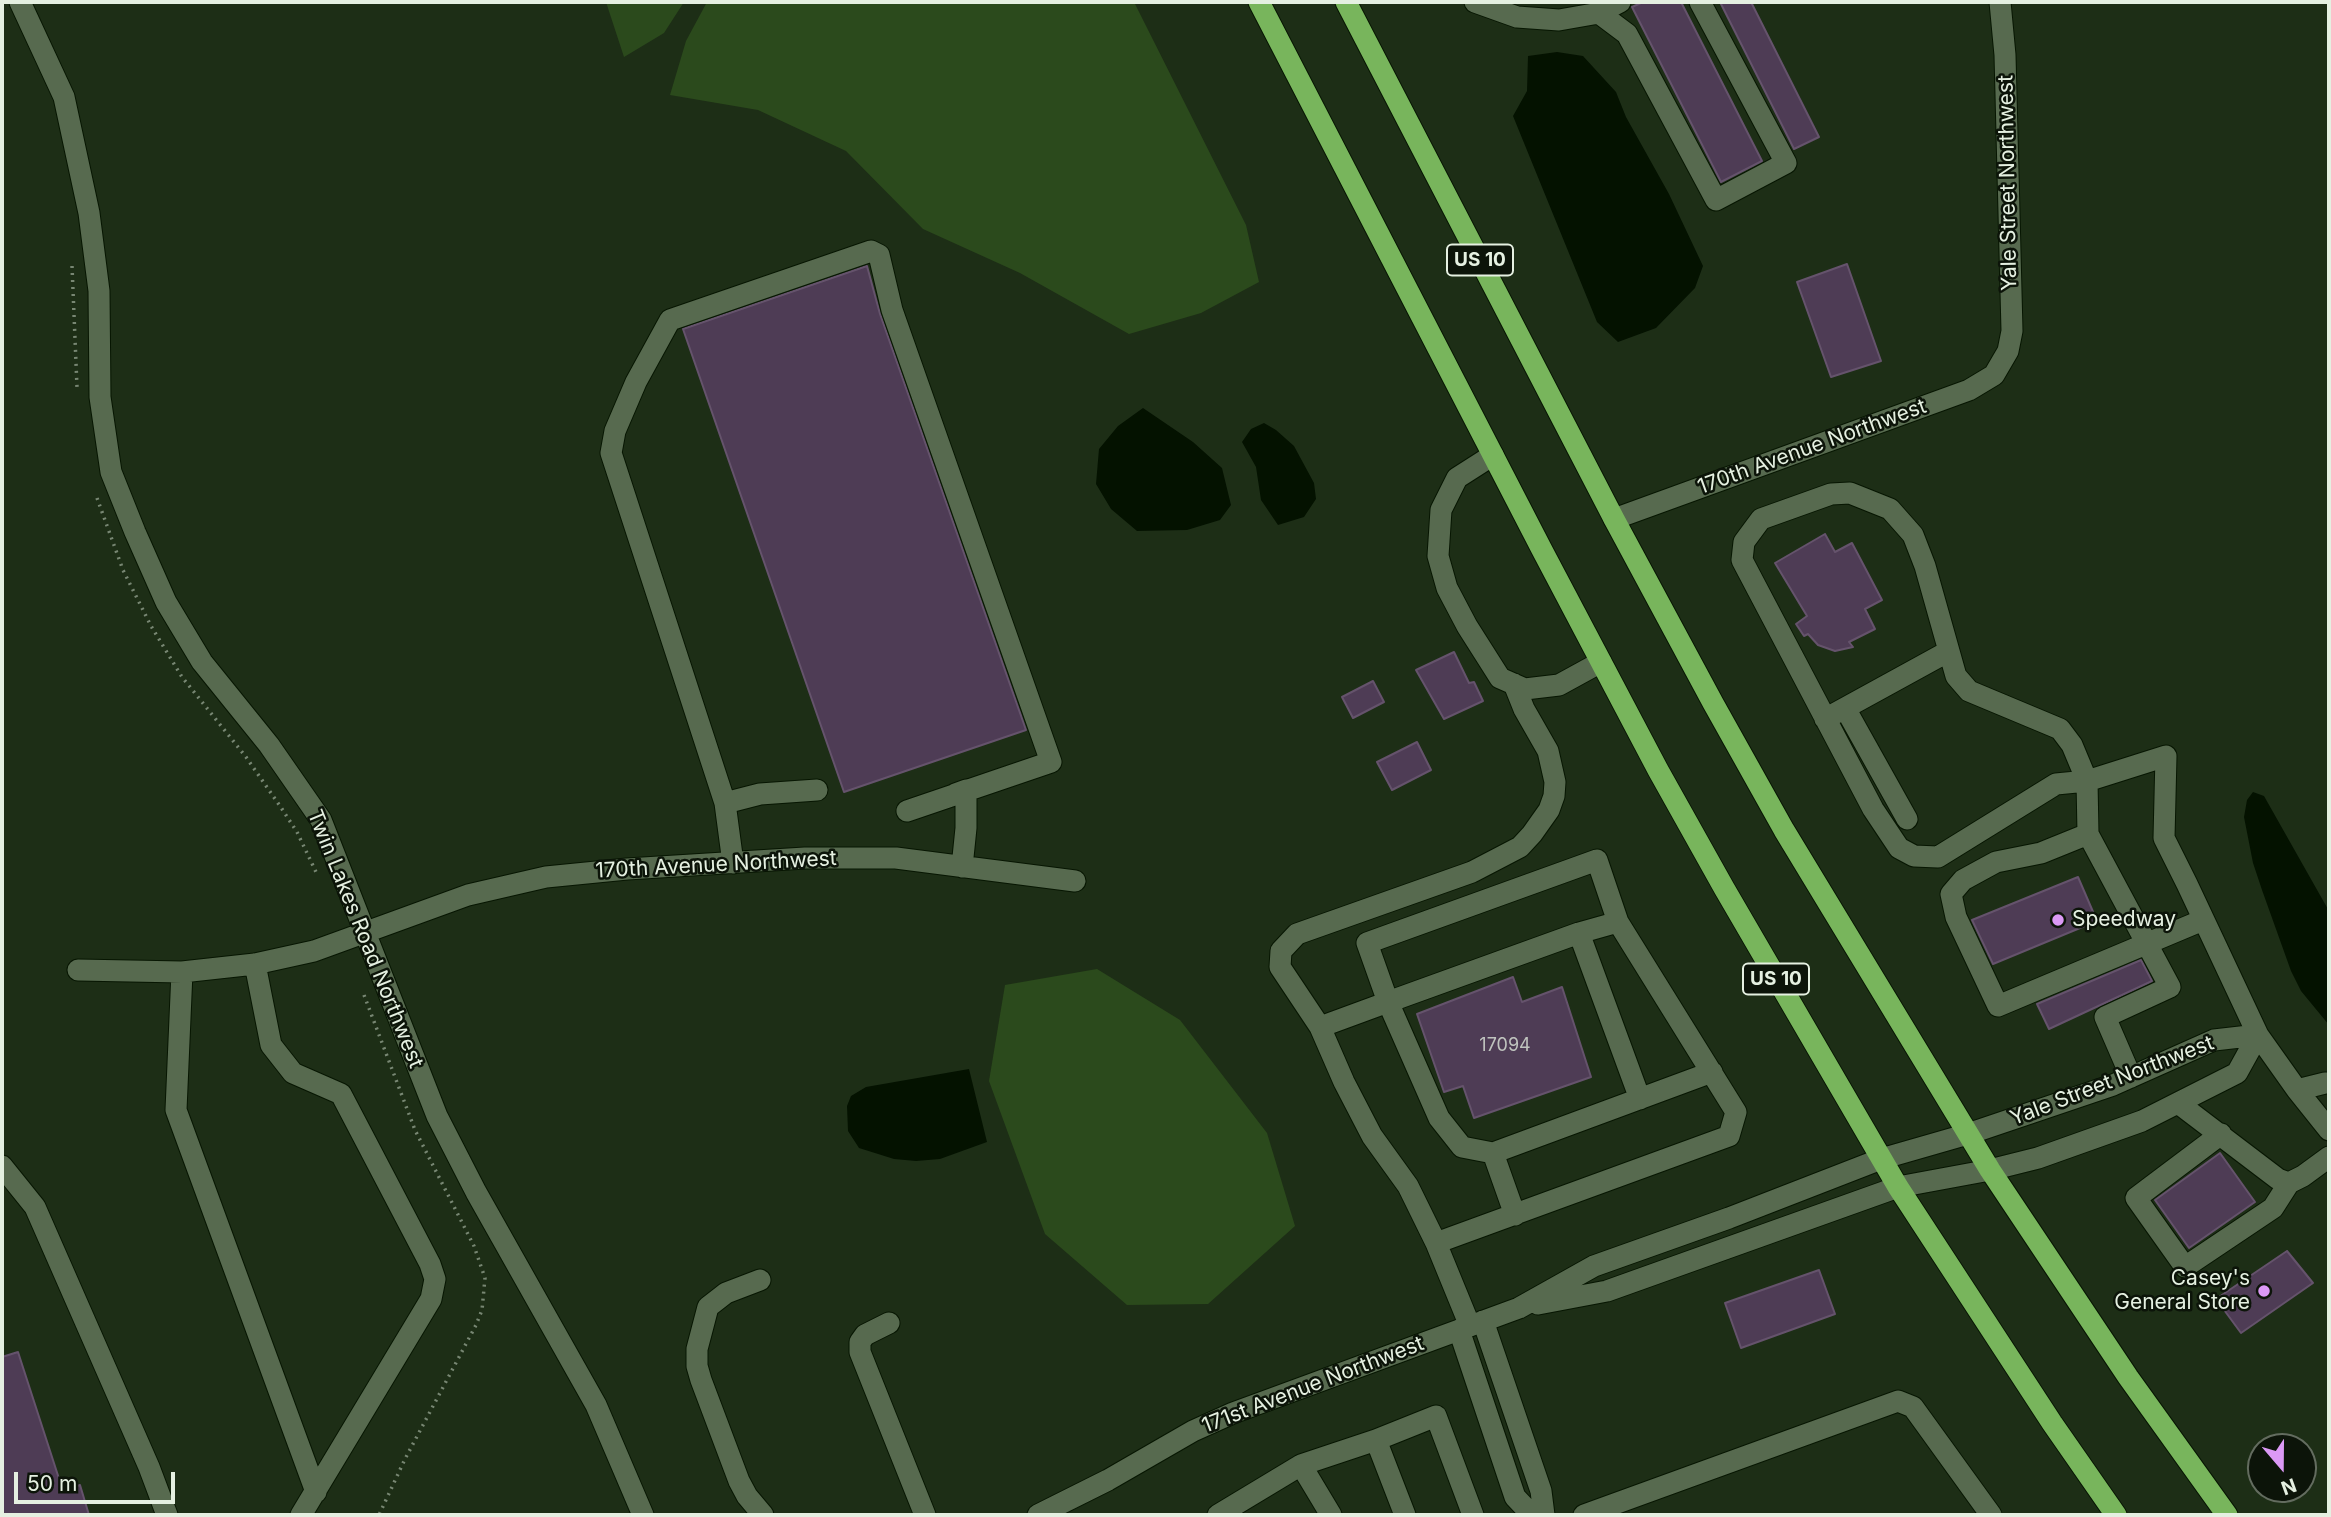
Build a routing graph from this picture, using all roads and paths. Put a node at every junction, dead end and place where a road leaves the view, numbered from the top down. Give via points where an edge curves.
1 (20, 2) edge
2 (1259, 2) edge
3 (1346, 2) edge
4 (1475, 2) edge
5 (1620, 2) edge
6 (1700, 2) edge
7 (2000, 2) edge
8 (1599, 13) junction
9 (2002, 363) joint
10 (1493, 455) junction
11 (1614, 519) junction
12 (1949, 651) junction
13 (1601, 663) junction
14 (1514, 684) junction
15 (1844, 708) junction
16 (1825, 719) junction
17 (2087, 781) junction
18 (817, 790) dead end
19 (966, 790) junction
20 (725, 803) junction
21 (907, 811) dead end
22 (1907, 819) dead end
23 (2088, 834) junction
24 (733, 863) junction
25 (962, 867) junction
26 (1075, 881) dead end
27 (2203, 920) junction
28 (1618, 922) junction
29 (364, 933) junction
30 (1579, 933) junction
31 (2145, 945) junction
32 (255, 964) junction
33 (78, 970) dead end
34 (182, 972) junction
35 (1388, 1002) junction
36 (1320, 1027) junction
37 (2258, 1035) junction
38 (1712, 1072) junction
39 (2131, 1077) junction
40 (2329, 1083) edge
41 (2297, 1090) junction
42 (1640, 1099) junction
43 (2178, 1103) junction
44 (2329, 1130) edge
45 (1968, 1134) junction
46 (2221, 1134) junction
47 (1493, 1153) junction
48 (2329, 1157) edge
49 (1881, 1159) junction
50 (2, 1166) edge
51 (1990, 1170) junction
52 (2289, 1183) junction
53 (1898, 1186) junction
54 (1515, 1215) junction
55 (1436, 1243) junction
56 (760, 1280) dead end
57 (1519, 1308) junction
58 (889, 1323) dead end
59 (1470, 1325) junction
60 (1376, 1440) junction
61 (1301, 1465) junction
62 (316, 1492) junction
63 (167, 1515) edge
64 (301, 1515) edge
65 (643, 1515) edge
66 (764, 1515) edge
67 (925, 1515) edge
68 (1038, 1515) edge
69 (1218, 1515) edge
70 (1331, 1515) edge
71 (1405, 1515) edge
72 (1473, 1515) edge
73 (1532, 1515) edge
74 (1544, 1515) edge
75 (1584, 1515) edge
76 (1991, 1515) edge
77 (2116, 1515) edge
78 (2227, 1515) edge

1 - 29 street, Twin Lakes Road Northwest via 64,97 89,214 99,291 100,397 111,472 166,602 201,662 269,745 321,820
2 - 10 highway, US 10
3 - 11 highway, US 10
4 - 8 street via 1517,17 1559,20
5 - 8 street
6 - 8 street via 1786,163 1716,200 1627,34
7 - 9 street, Yale Street Northwest via 2012,331
9 - 11 street, 170th Avenue Northwest via 1994,375 1969,390
10 - 13 highway, US 10
10 - 14 street via 1457,478 1441,510 1438,556 1447,588 1467,626 1500,678
11 - 45 highway, US 10 via 1784,830
12 - 15 street
12 - 16 street via 1913,535 1890,509 1850,493 1831,494 1761,519 1744,542 1742,560
12 - 17 street via 1956,676 1969,691 2060,729
13 - 14 street via 1559,685 1525,689
13 - 49 highway, US 10
14 - 36 street via 1553,765 1554,796 1542,822 1520,846 1472,872 1297,934 1281,950 1280,967
15 - 16 street
15 - 22 street
16 - 17 street via 1880,819 1899,848 1914,856 1938,857 2056,784
17 - 23 street
17 - 27 street via 2166,756 2164,838
18 - 20 street via 760,794
19 - 20 street via 1051,762 892,310 879,255 871,251 670,320 615,431 611,453
19 - 21 street
19 - 25 street
20 - 24 street
23 - 31 street
23 - 31 street via 2041,853 1996,862 1963,880 1951,894 1956,917 1998,1006
24 - 25 street, 170th Avenue Northwest via 896,858
24 - 29 street, 170th Avenue Northwest via 546,877 468,895
25 - 26 street, 170th Avenue Northwest
27 - 31 street
27 - 37 street
28 - 30 street
28 - 35 street via 1597,860 1367,943
28 - 38 street
29 - 32 street, 170th Avenue Northwest via 314,951
29 - 65 street, Twin Lakes Road Northwest via 437,1116 596,1405
30 - 35 street
30 - 42 street
31 - 39 street via 2170,987 2105,1017
32 - 34 street, 170th Avenue Northwest
32 - 62 street via 271,1045 293,1073 341,1094 435,1279 431,1299
33 - 34 street, 170th Avenue Northwest
34 - 62 street via 176,1110
35 - 36 street
35 - 47 street via 1439,1118 1462,1147
36 - 55 street via 1372,1136 1408,1186
37 - 39 street, Yale Street Northwest via 2214,1040
37 - 41 street
37 - 43 street, Yale Street Northwest via 2237,1073
38 - 42 street
38 - 54 street via 1735,1112 1729,1136
39 - 45 street, Yale Street Northwest
40 - 41 street
41 - 44 street
42 - 47 street
43 - 46 street
43 - 51 street, Yale Street Northwest via 2142,1121
45 - 49 street, 171st Avenue Northwest
45 - 51 highway, US 10
46 - 52 street
46 - 52 street via 2136,1198 2185,1267 2273,1208
47 - 54 street
48 - 52 street
49 - 53 highway, US 10
49 - 57 street, 171st Avenue Northwest via 1594,1266
50 - 63 street via 35,1207
51 - 53 street, 171st Avenue Northwest
51 - 78 highway, US 10
53 - 57 street, 171st Avenue Northwest via 1607,1292
53 - 77 highway, US 10
54 - 55 street
55 - 59 street
56 - 66 street via 726,1293 708,1307 697,1366 739,1481
57 - 59 street, 171st Avenue Northwest
58 - 67 street via 865,1335 860,1352
59 - 68 street, 171st Avenue Northwest via 1233,1413
59 - 73 street via 1516,1497
59 - 74 street via 1541,1491
60 - 61 street
60 - 71 street
60 - 72 street via 1436,1416
61 - 69 street
61 - 70 street
62 - 64 street
75 - 76 street via 1898,1401 1913,1407

